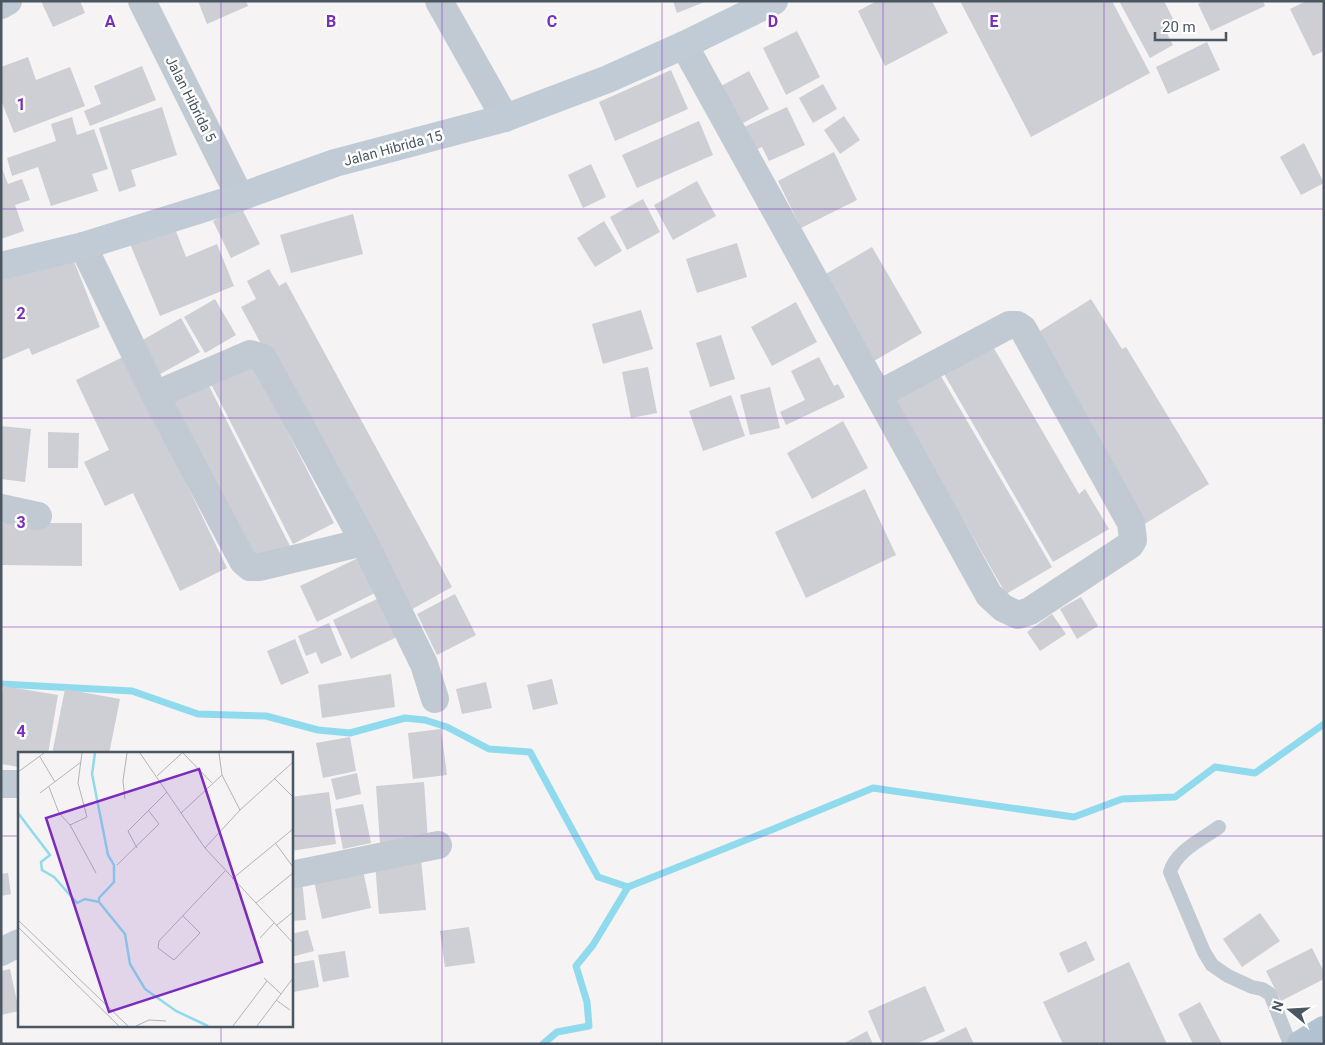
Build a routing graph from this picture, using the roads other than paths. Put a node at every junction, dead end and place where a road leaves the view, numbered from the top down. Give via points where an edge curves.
1 (8, 1) edge
2 (142, 1) edge
3 (439, 1) edge
4 (774, 1) edge
5 (1, 5) edge
6 (747, 8) edge
7 (684, 45) junction
8 (505, 118) junction
9 (240, 197) junction
10 (83, 246) junction
11 (1, 266) edge
12 (879, 394) junction
13 (154, 395) junction
14 (1, 508) edge
15 (38, 516) dead end
16 (364, 542) junction
17 (434, 699) dead end
18 (1, 784) edge
19 (18, 784) edge
20 (1219, 827) dead end
21 (438, 845) dead end
22 (292, 874) edge
23 (18, 944) edge
24 (1, 952) edge
25 (1324, 1030) edge
26 (1290, 1044) edge
27 (1301, 1044) edge

1 - 5 street
2 - 9 street, Jalan Hibrida 5
3 - 8 street
4 - 6 street, Jalan Hibrida 15
6 - 7 street, Jalan Hibrida 15
7 - 8 street, Jalan Hibrida 15 via 608,79
7 - 12 street
8 - 9 street, Jalan Hibrida 15 via 334,163
9 - 10 street, Jalan Hibrida 15
10 - 11 street, Jalan Hibrida 15
10 - 13 street
12 - 12 street via 989,595 1003,608 1018,615 1030,611 1133,540 1131,523 1023,329 1017,324 1009,325
13 - 16 street via 243,561 250,567 260,568
13 - 16 street via 250,354 263,358
14 - 15 street
16 - 17 street via 424,664
18 - 19 street
20 - 26 lane via 1178,856 1170,872 1212,965 1228,976 1270,994
21 - 22 street
23 - 24 street
25 - 27 main road

